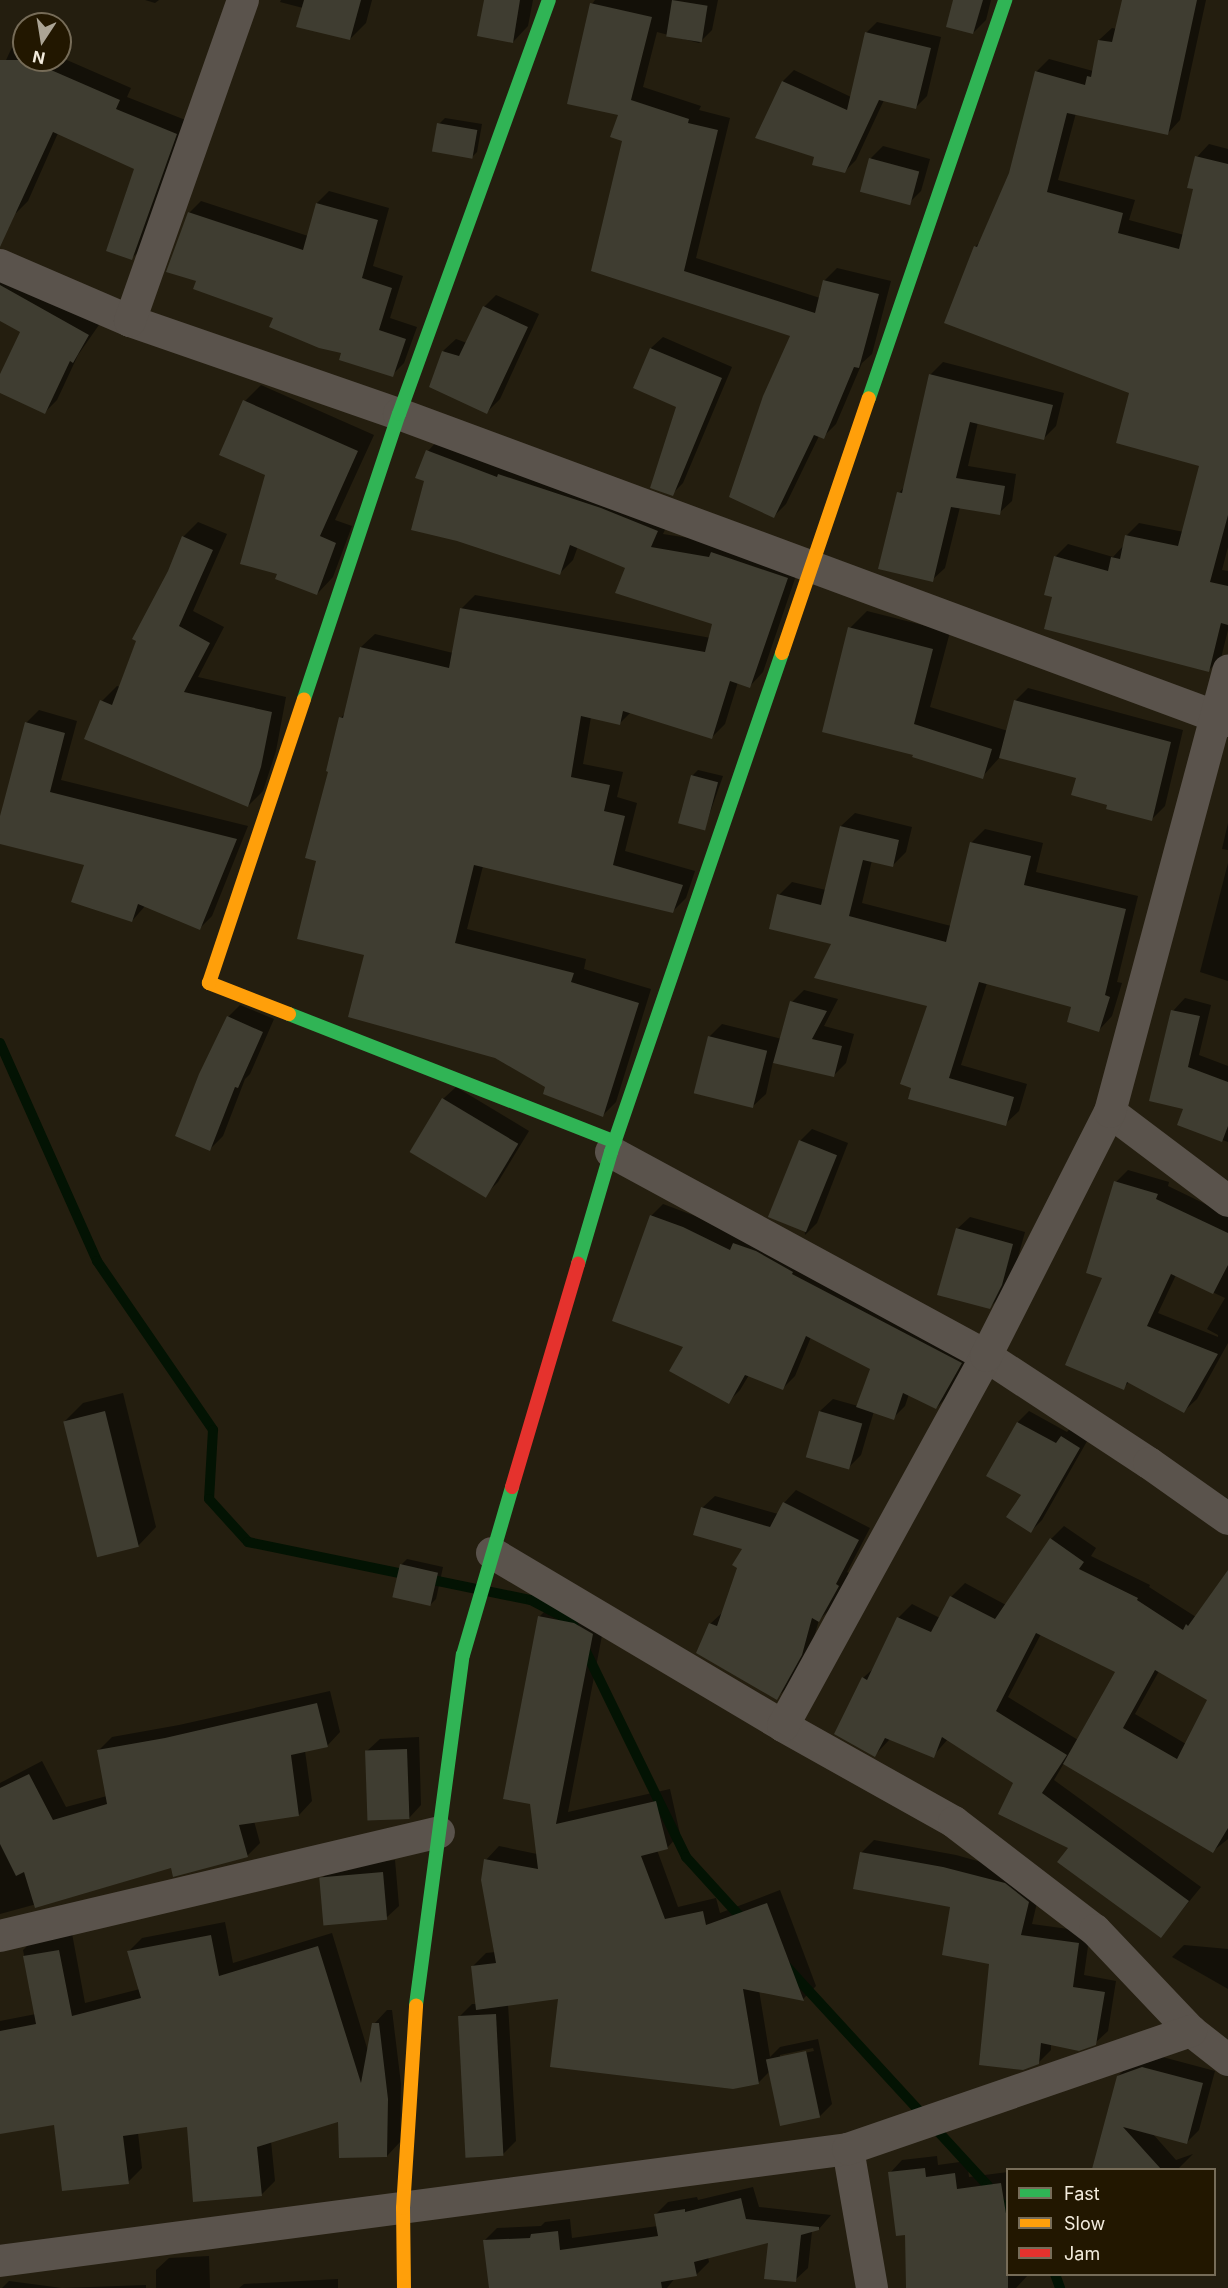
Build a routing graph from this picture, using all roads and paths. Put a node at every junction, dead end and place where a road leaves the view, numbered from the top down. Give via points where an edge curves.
1 (243, 0) edge
2 (549, 0) edge
3 (1005, 0) edge
4 (0, 265) edge
5 (130, 321) junction
6 (399, 414) junction
7 (812, 569) junction
8 (1228, 671) edge
9 (1221, 719) edge
10 (1110, 1112) junction
11 (613, 1147) junction
12 (1228, 1201) edge
13 (986, 1356) junction
14 (1228, 1519) edge
15 (492, 1553) junction
16 (783, 1726) junction
17 (439, 1832) junction
18 (0, 1936) edge
19 (1191, 2031) junction
20 (1228, 2060) edge
21 (848, 2150) junction
22 (403, 2208) junction
23 (0, 2261) edge
24 (404, 2288) edge
25 (872, 2288) edge

1 - 5 street
2 - 6 street
3 - 7 street
4 - 5 street
5 - 6 street
6 - 7 street
6 - 11 street via 209,983
7 - 9 street
7 - 11 street
8 - 9 street
9 - 10 street
10 - 12 street
10 - 13 street
11 - 13 street
11 - 15 street
13 - 14 street
13 - 16 street
15 - 16 street
15 - 17 street via 463,1655
16 - 19 street via 954,1822 1095,1930
17 - 18 street
17 - 22 street via 414,2023
19 - 20 street
19 - 21 street
21 - 22 street
21 - 25 street
22 - 23 street
22 - 24 street

